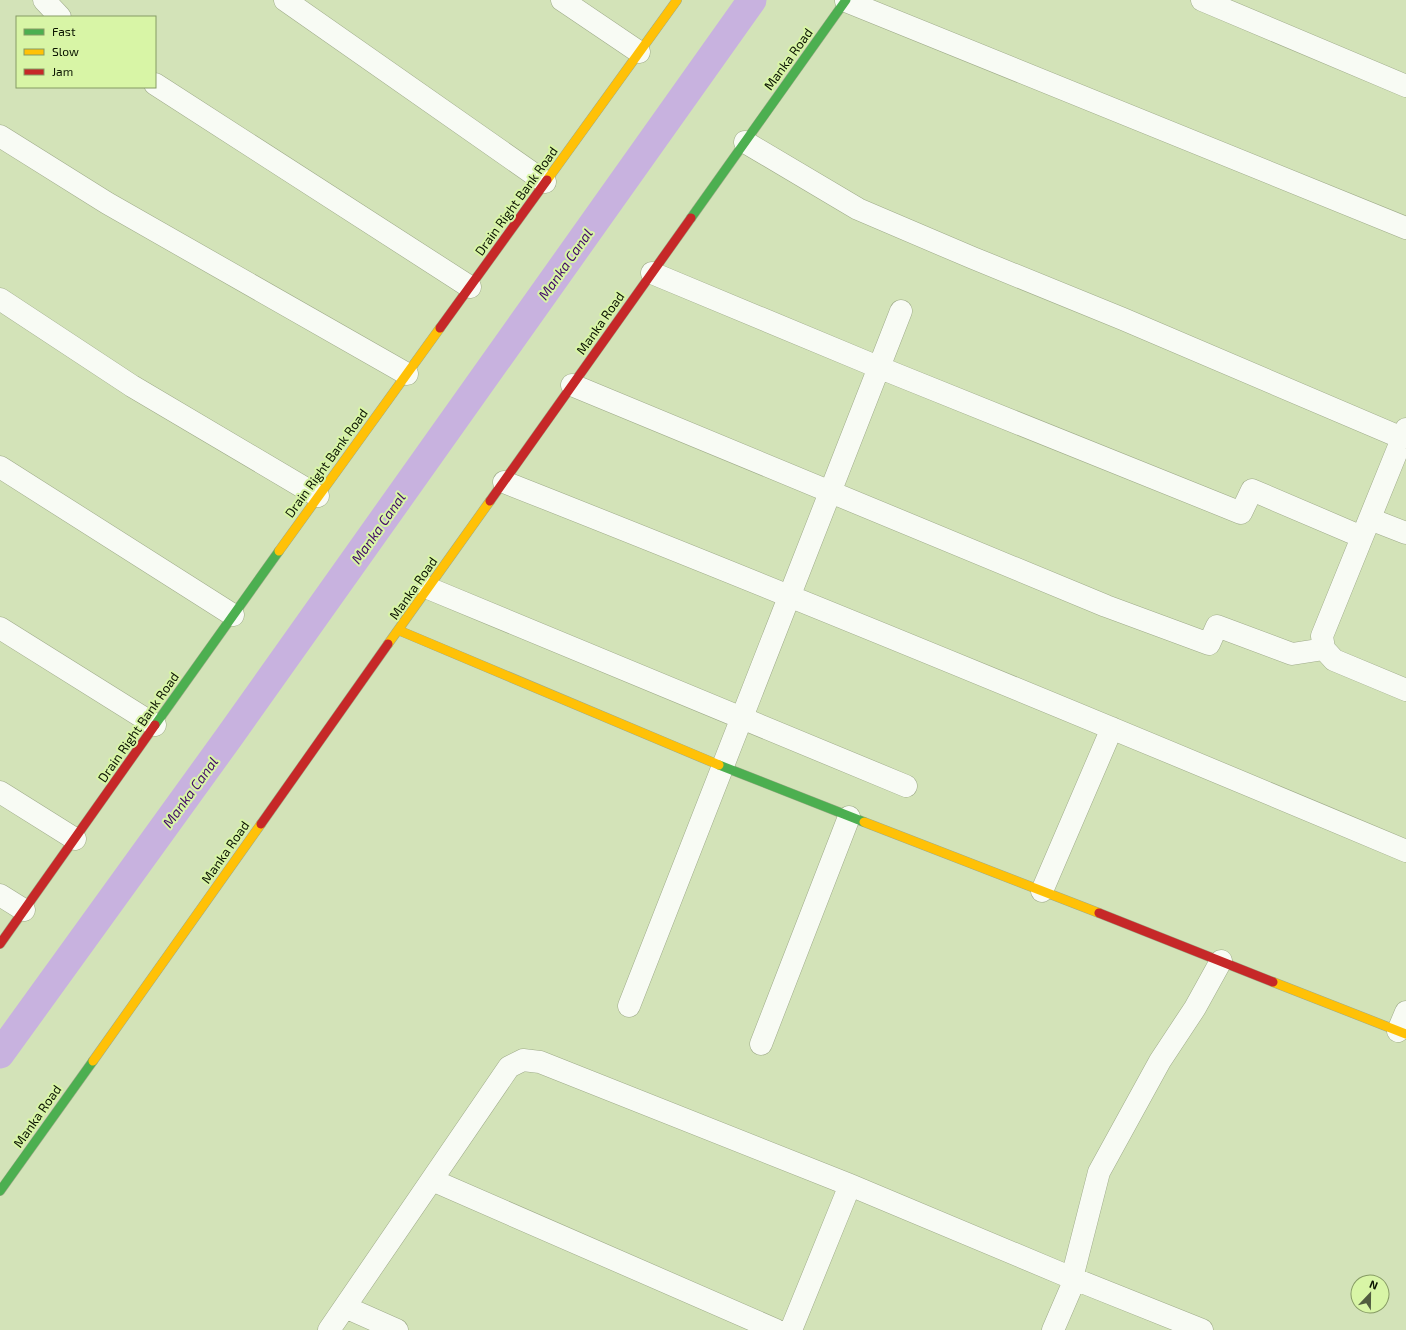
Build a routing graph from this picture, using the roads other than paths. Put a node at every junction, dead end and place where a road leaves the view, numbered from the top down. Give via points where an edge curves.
1 (44, 0) edge
2 (285, 0) edge
3 (562, 0) edge
4 (677, 0) edge
5 (846, 0) edge
6 (1202, 0) edge
7 (59, 16) edge
8 (639, 52) junction
9 (156, 85) edge
10 (1406, 86) edge
11 (0, 136) edge
12 (745, 142) junction
13 (545, 182) junction
14 (1406, 228) edge
15 (652, 273) junction
16 (470, 287) junction
17 (0, 299) edge
18 (901, 311) dead end
19 (878, 367) junction
20 (406, 374) junction
21 (572, 385) junction
22 (1404, 434) edge
23 (0, 467) edge
24 (504, 482) junction
25 (830, 493) junction
26 (318, 496) junction
27 (1366, 528) junction
28 (1406, 533) edge
29 (428, 588) junction
30 (790, 596) junction
31 (233, 615) junction
32 (0, 628) edge
33 (398, 630) junction
34 (1324, 649) junction
35 (1406, 690) edge
36 (742, 718) junction
37 (155, 724) junction
38 (1112, 728) junction
39 (723, 767) junction
40 (906, 786) dead end
41 (0, 792) edge
42 (849, 817) junction
43 (75, 839) junction
44 (1406, 850) edge
45 (1042, 891) junction
46 (0, 896) edge
47 (24, 910) junction
48 (0, 944) edge
49 (1221, 961) junction
50 (630, 1006) dead end
51 (1403, 1026) edge
52 (761, 1044) dead end
53 (432, 1180) junction
54 (850, 1184) junction
55 (0, 1190) edge
56 (1074, 1279) junction
57 (345, 1307) junction
58 (329, 1330) edge
59 (397, 1330) edge
60 (776, 1330) edge
61 (791, 1330) edge
62 (1053, 1330) edge
63 (1202, 1330) edge

1 - 7 street
2 - 13 street
3 - 8 street
4 - 8 street, Drain Right Bank Road
5 - 12 street, Manka Road
5 - 14 street
6 - 10 street
8 - 13 street, Drain Right Bank Road
9 - 16 street
11 - 20 street via 107,203
12 - 15 street, Manka Road
12 - 22 street via 858,209
13 - 16 street, Drain Right Bank Road
15 - 19 street
15 - 21 street, Manka Road
16 - 20 street, Drain Right Bank Road
17 - 26 street via 132,386
18 - 19 street
19 - 25 street
19 - 27 street via 1241,513 1252,490
20 - 26 street, Drain Right Bank Road
21 - 24 street, Manka Road
21 - 25 street
22 - 27 street
23 - 31 street
24 - 29 street, Manka Road
24 - 30 street
25 - 30 street
25 - 34 street via 1106,606 1209,644 1217,626 1292,654
26 - 31 street, Drain Right Bank Road
27 - 28 street
27 - 34 street via 1322,636
29 - 33 street, Manka Road
29 - 36 street
30 - 36 street
30 - 38 street
31 - 37 street, Drain Right Bank Road
32 - 37 street
33 - 39 street
33 - 55 street, Manka Road
34 - 35 street via 1334,660
36 - 39 street
36 - 40 street
37 - 43 street, Drain Right Bank Road
38 - 44 street
38 - 45 street
39 - 42 street
39 - 50 street
41 - 43 street
42 - 45 street
42 - 52 street
43 - 47 street, Drain Right Bank Road
45 - 49 street
46 - 47 street
47 - 48 street, Drain Right Bank Road
49 - 51 street
49 - 56 street via 1195,1008 1160,1061 1099,1172
53 - 54 street via 509,1067 523,1060 540,1062
53 - 57 street
53 - 60 street
54 - 56 street
54 - 61 street
56 - 62 street
56 - 63 street
57 - 58 street
57 - 59 street

